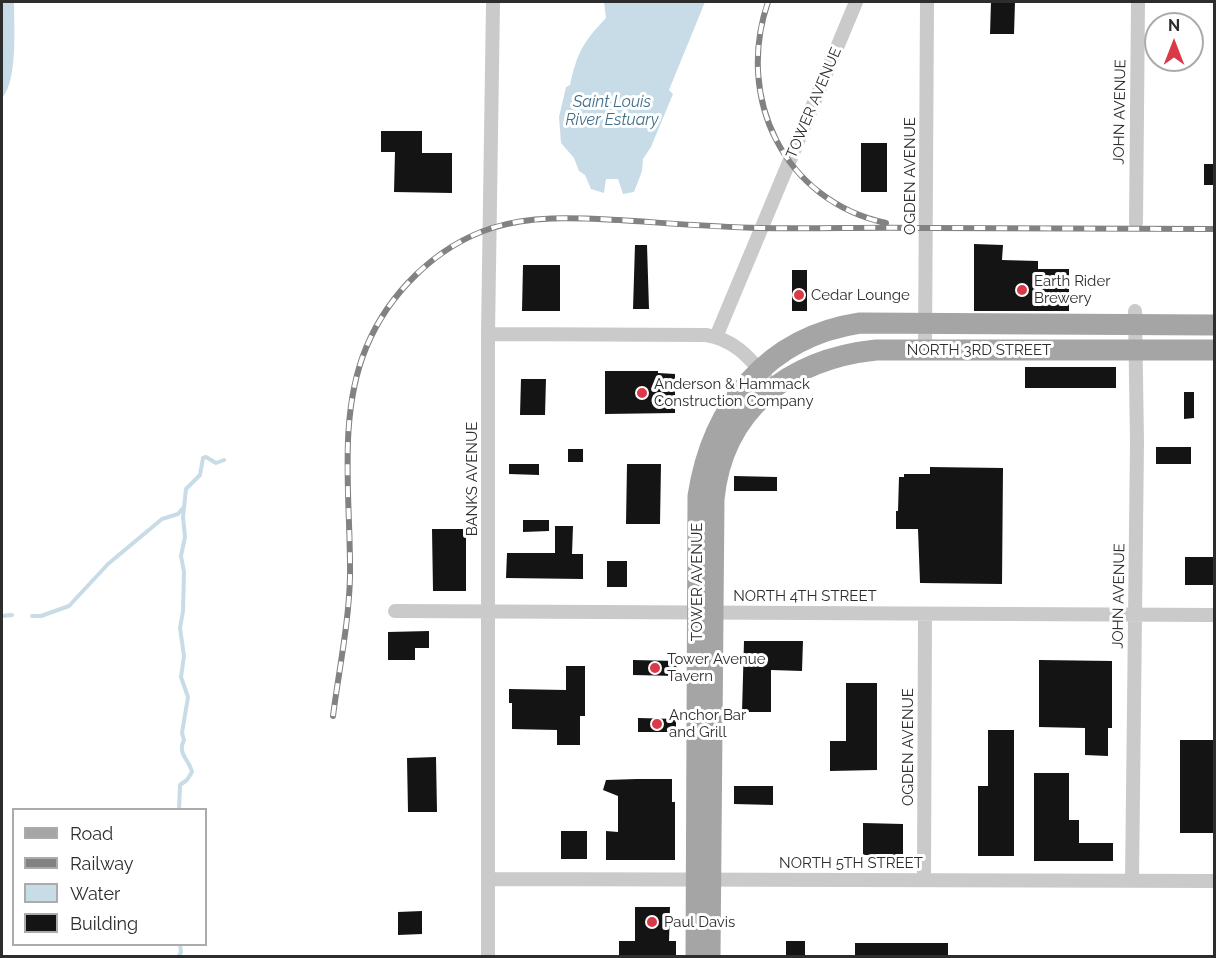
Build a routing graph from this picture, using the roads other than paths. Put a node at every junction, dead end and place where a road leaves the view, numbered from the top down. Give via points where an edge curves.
1 (493, 2) edge
2 (856, 2) edge
3 (927, 2) edge
4 (1138, 2) edge
5 (1136, 223) dead end
6 (1135, 318) junction
7 (925, 322) junction
8 (1215, 325) edge
9 (488, 334) junction
10 (716, 337) junction
11 (1135, 350) junction
12 (1215, 350) edge
13 (925, 351) junction
14 (760, 369) junction
15 (775, 386) junction
16 (395, 611) dead end
17 (489, 611) junction
18 (705, 612) junction
19 (925, 614) junction
20 (1135, 615) junction
21 (1215, 615) edge
22 (488, 879) junction
23 (703, 879) junction
24 (924, 880) junction
25 (1132, 881) junction
26 (1215, 881) edge
27 (488, 957) edge
28 (696, 957) edge
29 (710, 957) edge

1 - 9 street, BANKS AVENUE
2 - 10 street, TOWER AVENUE
3 - 7 street, OGDEN AVENUE
4 - 5 street, JOHN AVENUE
6 - 7 main road, NORTH 3RD STREET via 1010,325
6 - 8 main road, NORTH 3RD STREET
6 - 11 street, JOHN AVENUE
7 - 13 street, OGDEN AVENUE
7 - 14 main road, NORTH 3RD STREET via 836,328 800,342
9 - 10 street
9 - 17 street, BANKS AVENUE
10 - 14 street via 736,346
11 - 12 main road, NORTH 3RD STREET
11 - 13 main road, NORTH 3RD STREET
11 - 20 street, JOHN AVENUE
13 - 15 main road, NORTH 3RD STREET via 848,353 812,365
14 - 15 street
14 - 18 main road, TOWER AVENUE via 724,415 705,462 698,496
15 - 18 main road, TOWER AVENUE via 742,419 718,473
16 - 17 street, NORTH 4TH STREET
17 - 18 street, NORTH 4TH STREET
17 - 22 street, BANKS AVENUE
18 - 19 street, NORTH 4TH STREET
18 - 23 main road, TOWER AVENUE
19 - 20 street, NORTH 4TH STREET
19 - 24 street, OGDEN AVENUE
20 - 21 street, NORTH 4TH STREET
20 - 25 street, JOHN AVENUE
22 - 23 street, NORTH 5TH STREET
22 - 27 street, BANKS AVENUE
23 - 24 street, NORTH 5TH STREET
23 - 28 main road, TOWER AVENUE
23 - 29 main road, TOWER AVENUE
24 - 25 street, NORTH 5TH STREET
25 - 26 street, NORTH 5TH STREET

